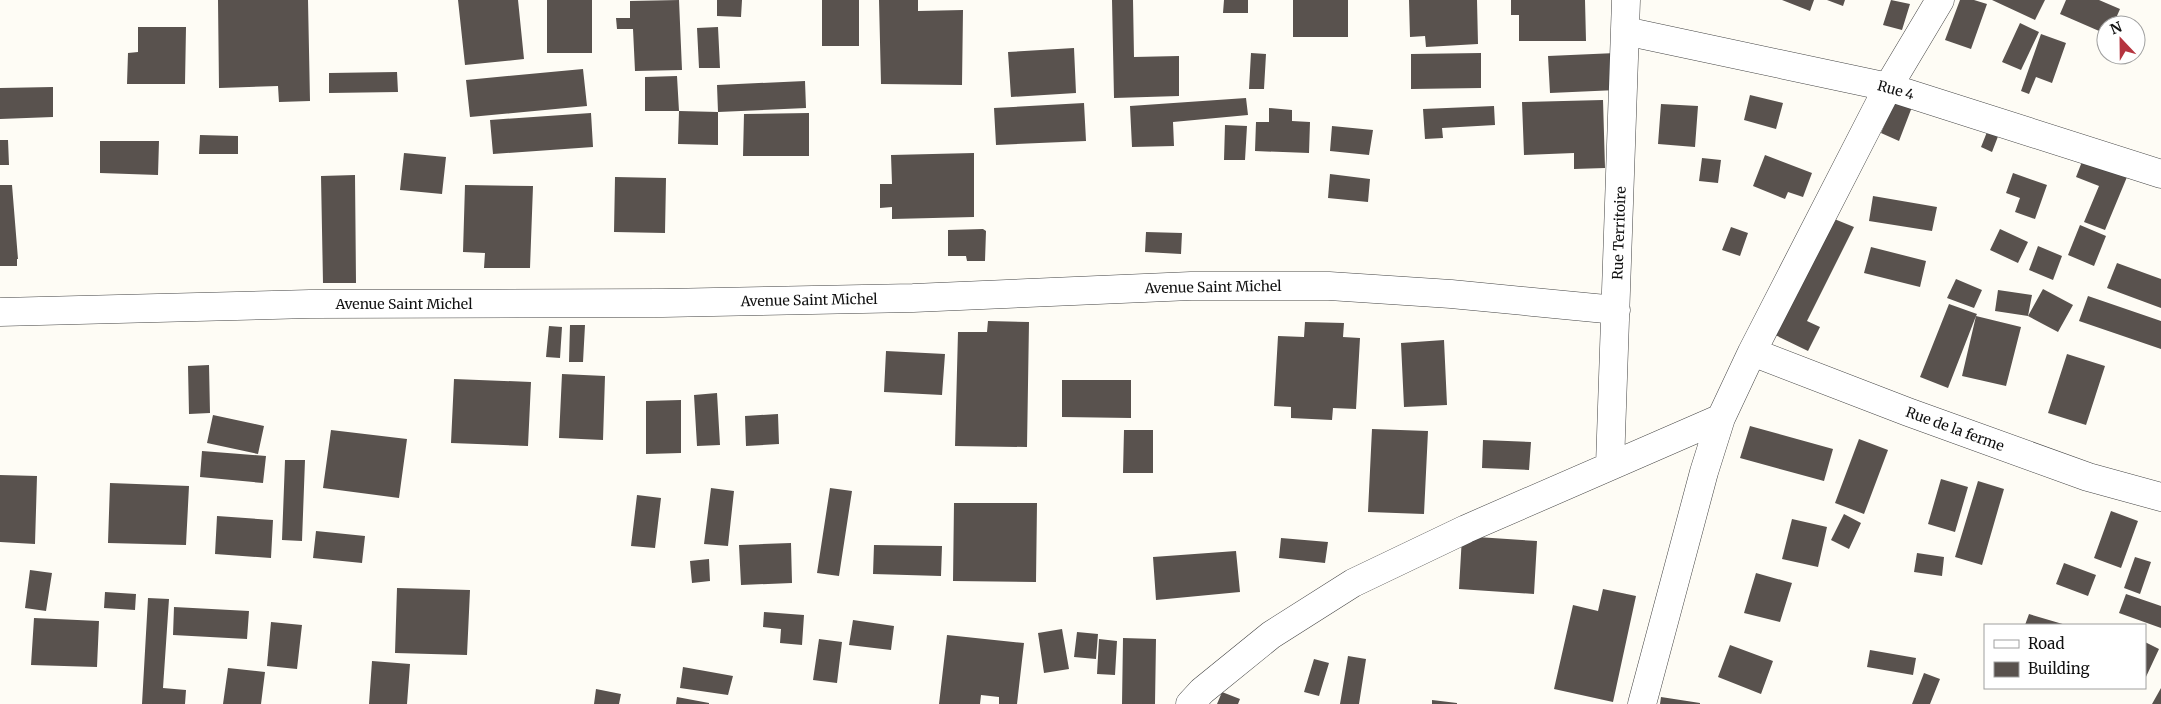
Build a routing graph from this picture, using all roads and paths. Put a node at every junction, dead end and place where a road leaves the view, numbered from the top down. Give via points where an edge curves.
1 (1626, 0) edge
2 (1940, 0) edge
3 (1625, 31) junction
4 (1888, 87) junction
5 (2161, 174) edge
6 (1616, 310) junction
7 (0, 312) edge
8 (1752, 352) junction
9 (1721, 418) junction
10 (1610, 465) junction
11 (2161, 497) edge
12 (1190, 704) edge
13 (1642, 704) edge

1 - 3 street, Rue Territoire
2 - 4 street
3 - 4 street, Rue 4
3 - 6 street, Rue Territoire
4 - 5 street, Rue 4
4 - 8 street
6 - 7 street, Avenue Saint Michel via 1330,286 1191,286 904,298 310,304
6 - 10 street, Rue Territoire
8 - 9 street
8 - 11 street, Rue de la ferme via 2070,471
9 - 10 street
9 - 13 street
10 - 12 street via 1354,583 1271,636

